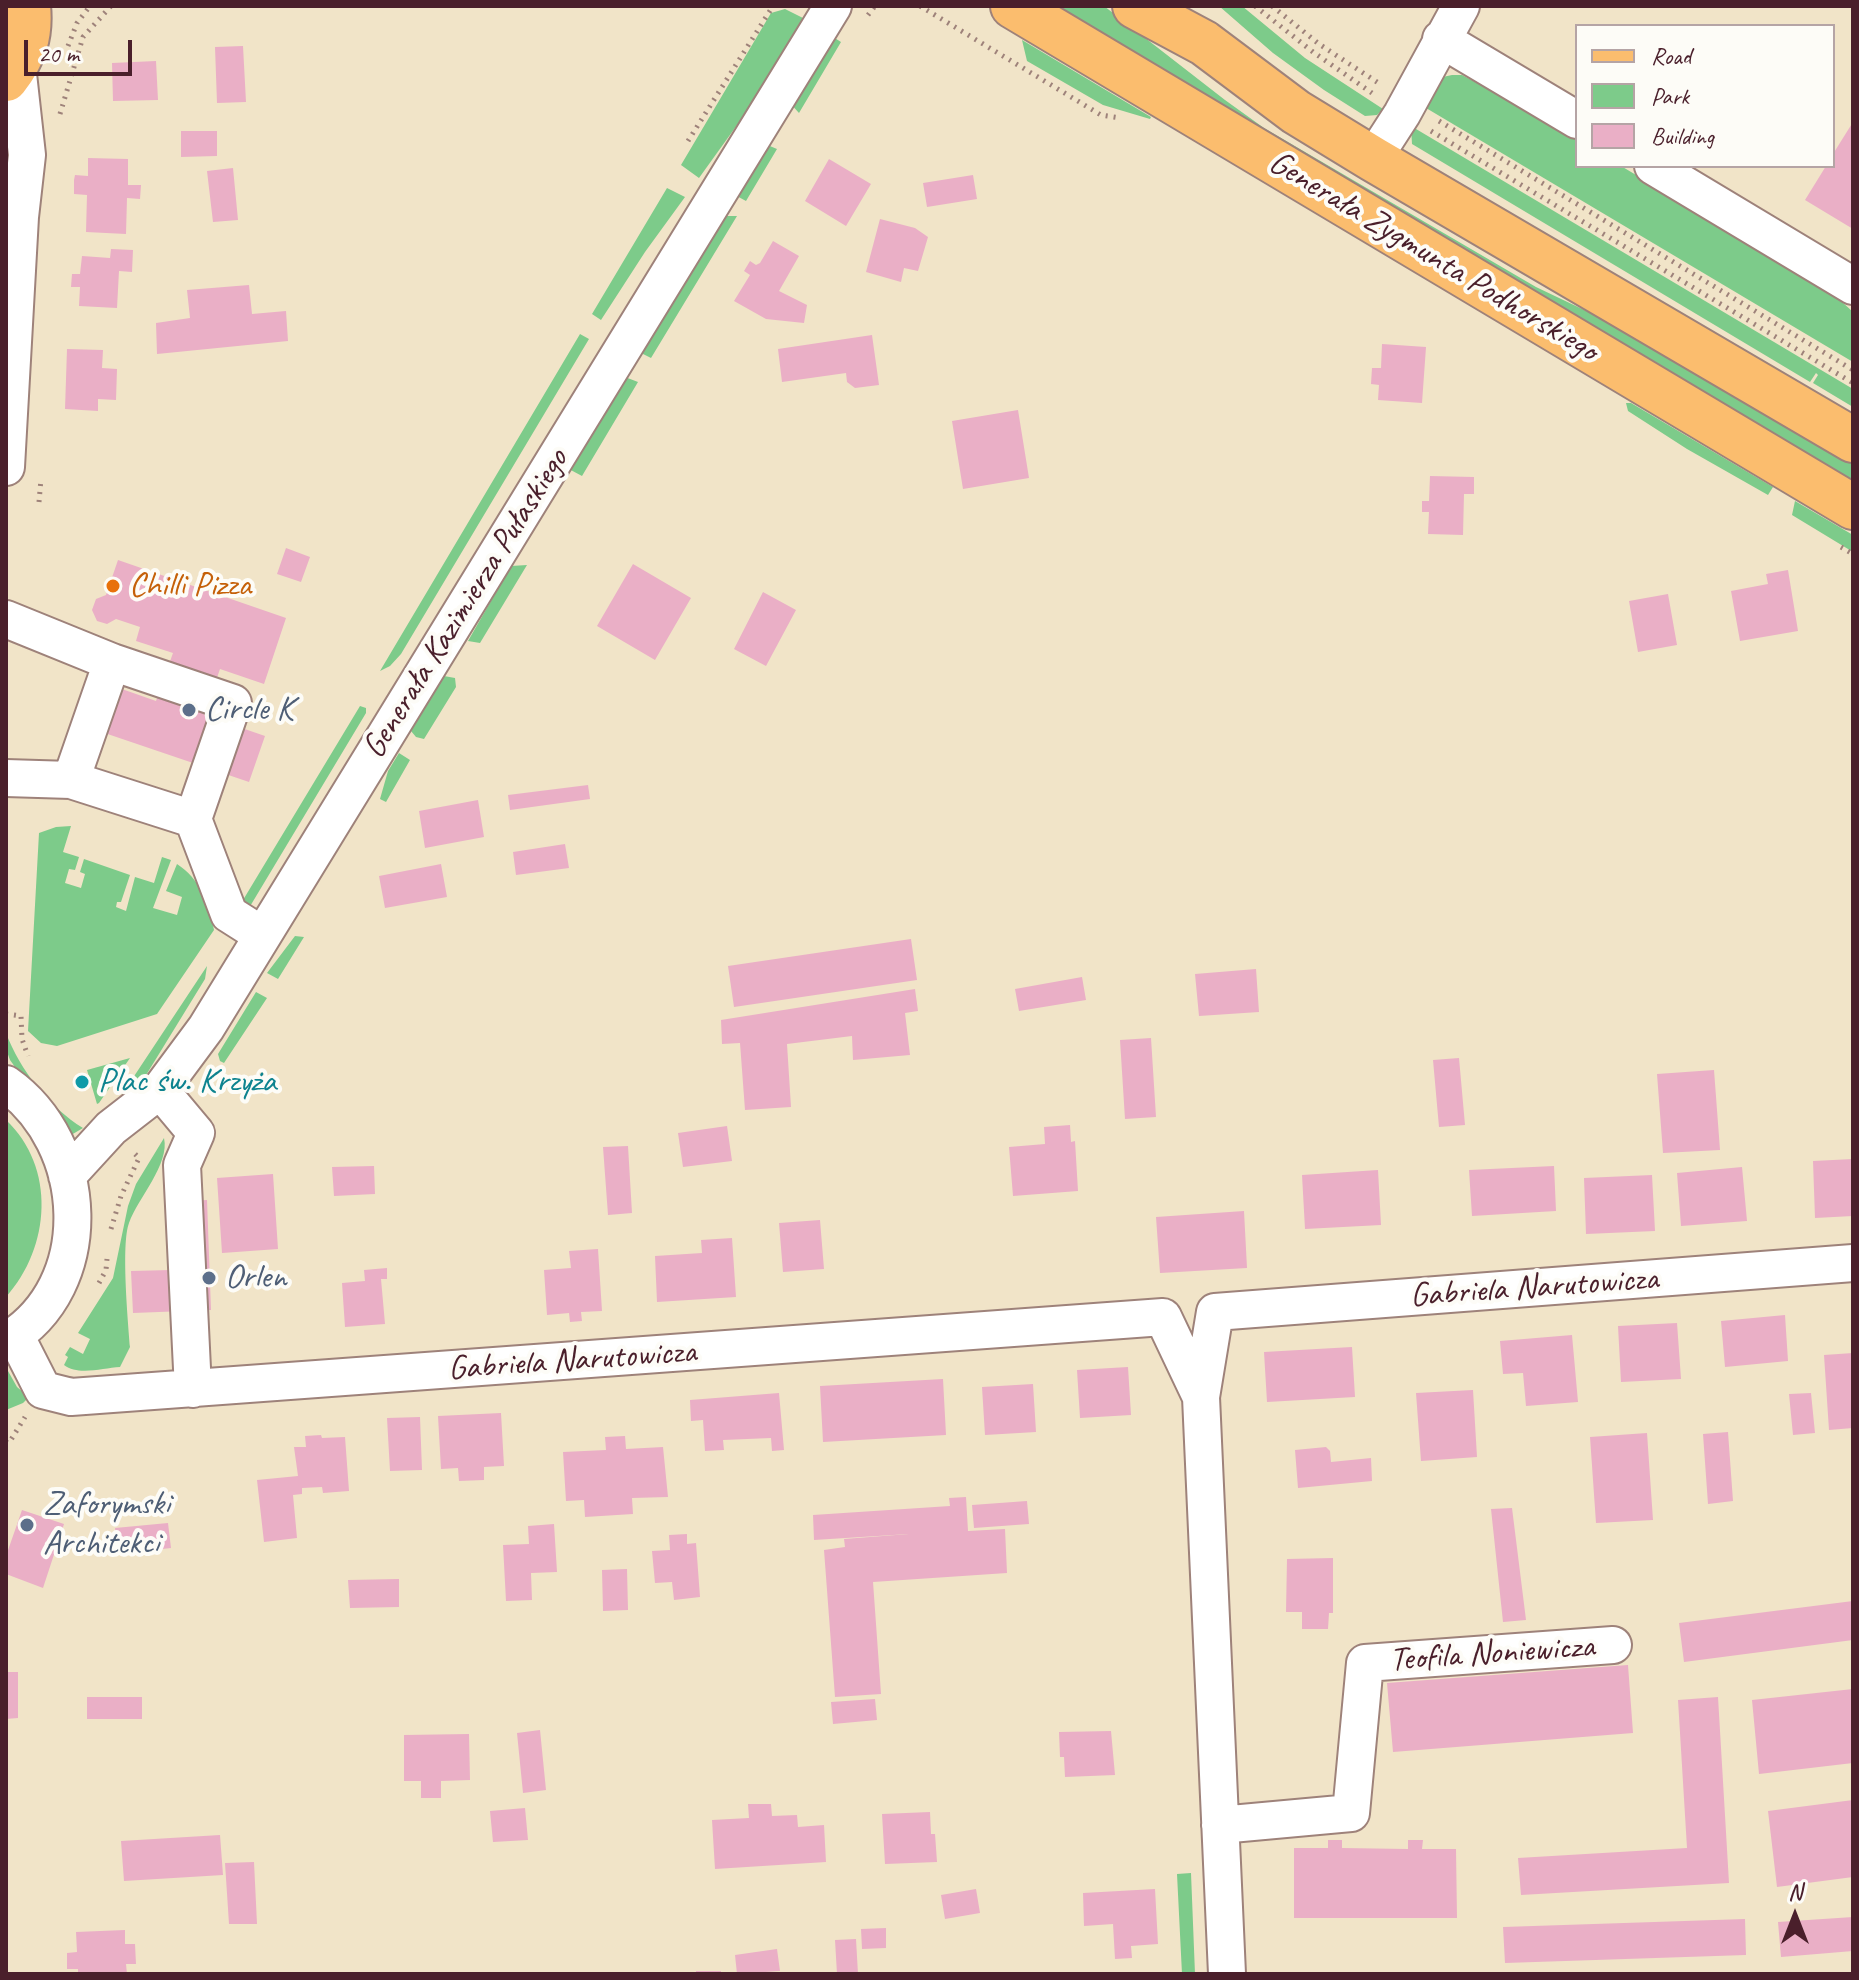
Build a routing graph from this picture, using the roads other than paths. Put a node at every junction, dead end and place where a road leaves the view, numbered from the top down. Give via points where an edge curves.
1 (833, 6) edge
2 (1013, 6) edge
3 (1135, 6) edge
4 (1461, 6) edge
5 (1193, 24) edge
6 (26, 36) edge
7 (1441, 39) junction
8 (1575, 119) edge
9 (1373, 159) junction
10 (1656, 168) edge
11 (13, 203) edge
12 (1853, 286) edge
13 (1853, 440) edge
14 (6, 467) edge
15 (1853, 507) edge
16 (6, 619) edge
17 (112, 662) junction
18 (6, 778) edge
19 (71, 780) junction
20 (193, 819) junction
21 (262, 935) junction
22 (6, 1084) edge
23 (160, 1090) junction
24 (67, 1176) junction
25 (1853, 1263) edge
26 (10, 1338) edge
27 (193, 1389) junction
28 (1201, 1397) junction
29 (1613, 1645) dead end
30 (1220, 1825) junction
31 (1227, 1974) edge

1 - 21 street, Generała Kazimierza Pułaskiego
2 - 15 main road, Generała Zygmunta Podhorskiego
3 - 5 main road, Generała Zygmunta Podhorskiego
4 - 7 street
5 - 9 main road, Generała Zygmunta Podhorskiego via 1296,112
6 - 11 street via 27,155
7 - 8 street
7 - 9 street
9 - 13 main road, Generała Zygmunta Podhorskiego
10 - 12 street
11 - 14 street
16 - 17 street
17 - 19 street
17 - 20 street via 233,703
18 - 19 street
19 - 20 street
20 - 21 street via 229,914
21 - 23 street, Generała Kazimierza Pułaskiego via 206,1028
22 - 24 street via 40,1116 57,1144
23 - 24 street, Generała Kazimierza Pułaskiego via 111,1128
23 - 27 street via 196,1133 182,1165
24 - 26 street via 75,1220 68,1264 47,1304
25 - 28 street, Gabriela Narutowicza via 1215,1312
26 - 27 street, Gabriela Narutowicza via 43,1390 71,1397
27 - 28 street, Gabriela Narutowicza via 1163,1317
28 - 30 street
29 - 30 street, Teofila Noniewicza via 1365,1663 1351,1813
30 - 31 street

